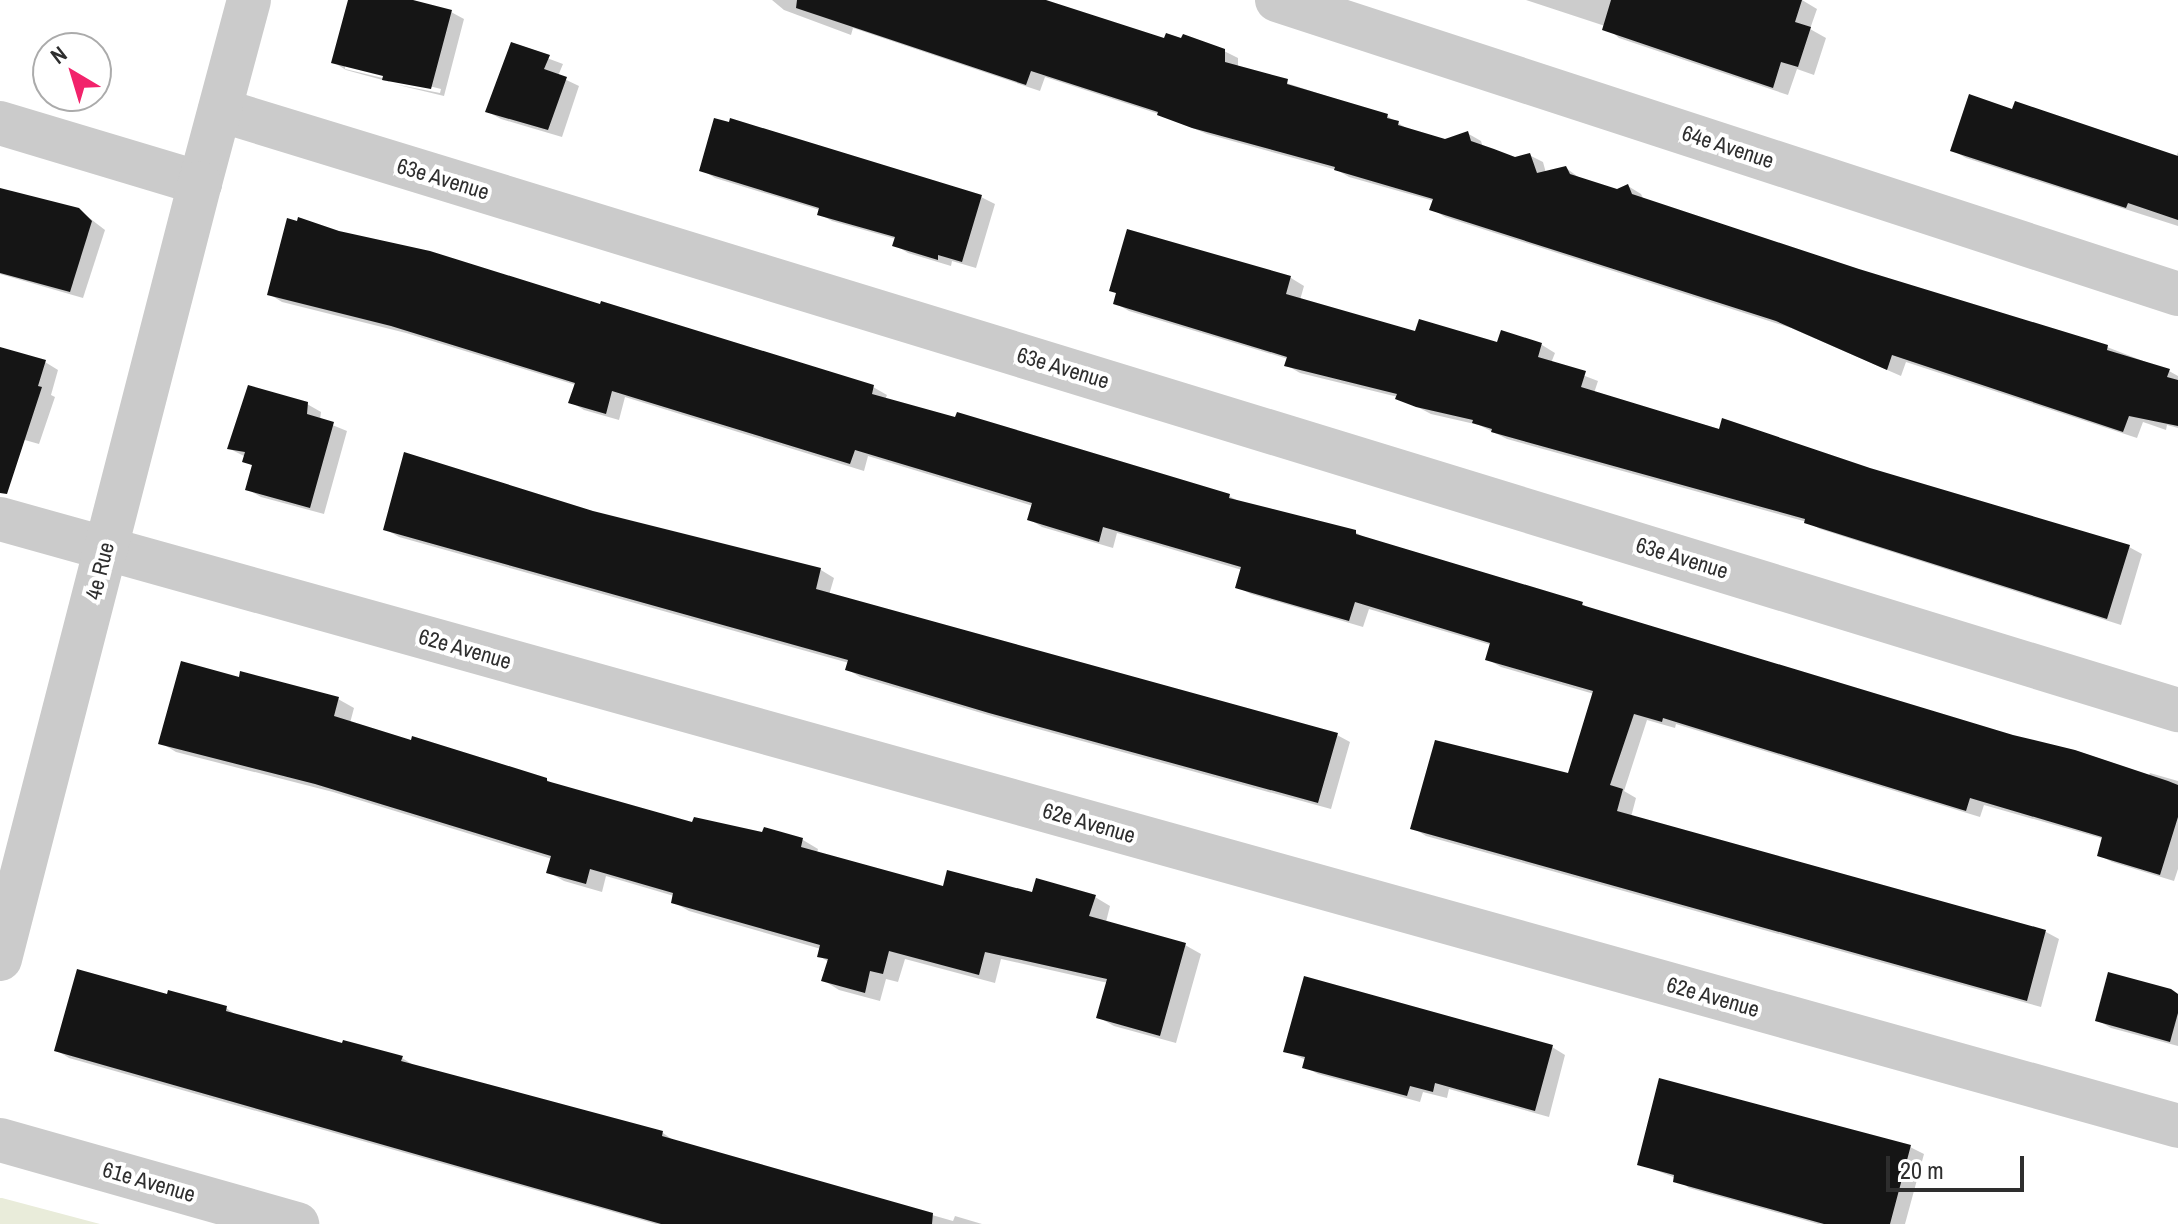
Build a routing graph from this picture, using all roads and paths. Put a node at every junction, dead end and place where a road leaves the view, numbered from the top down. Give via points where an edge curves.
1 (249, 0) edge
2 (1277, 0) edge
3 (220, 110) junction
4 (0, 123) edge
5 (200, 183) junction
6 (2178, 294) edge
7 (0, 519) edge
8 (106, 549) junction
9 (2178, 710) edge
10 (0, 959) edge
11 (2178, 1126) edge
12 (0, 1140) edge
13 (297, 1224) edge

1 - 3 street
2 - 6 street, 64e Avenue
3 - 5 street
3 - 9 street, 63e Avenue
4 - 5 street
5 - 8 street, 4e Rue
7 - 8 street, 62e Avenue
8 - 10 street, 4e Rue
8 - 11 street, 62e Avenue
12 - 13 street, 61e Avenue

